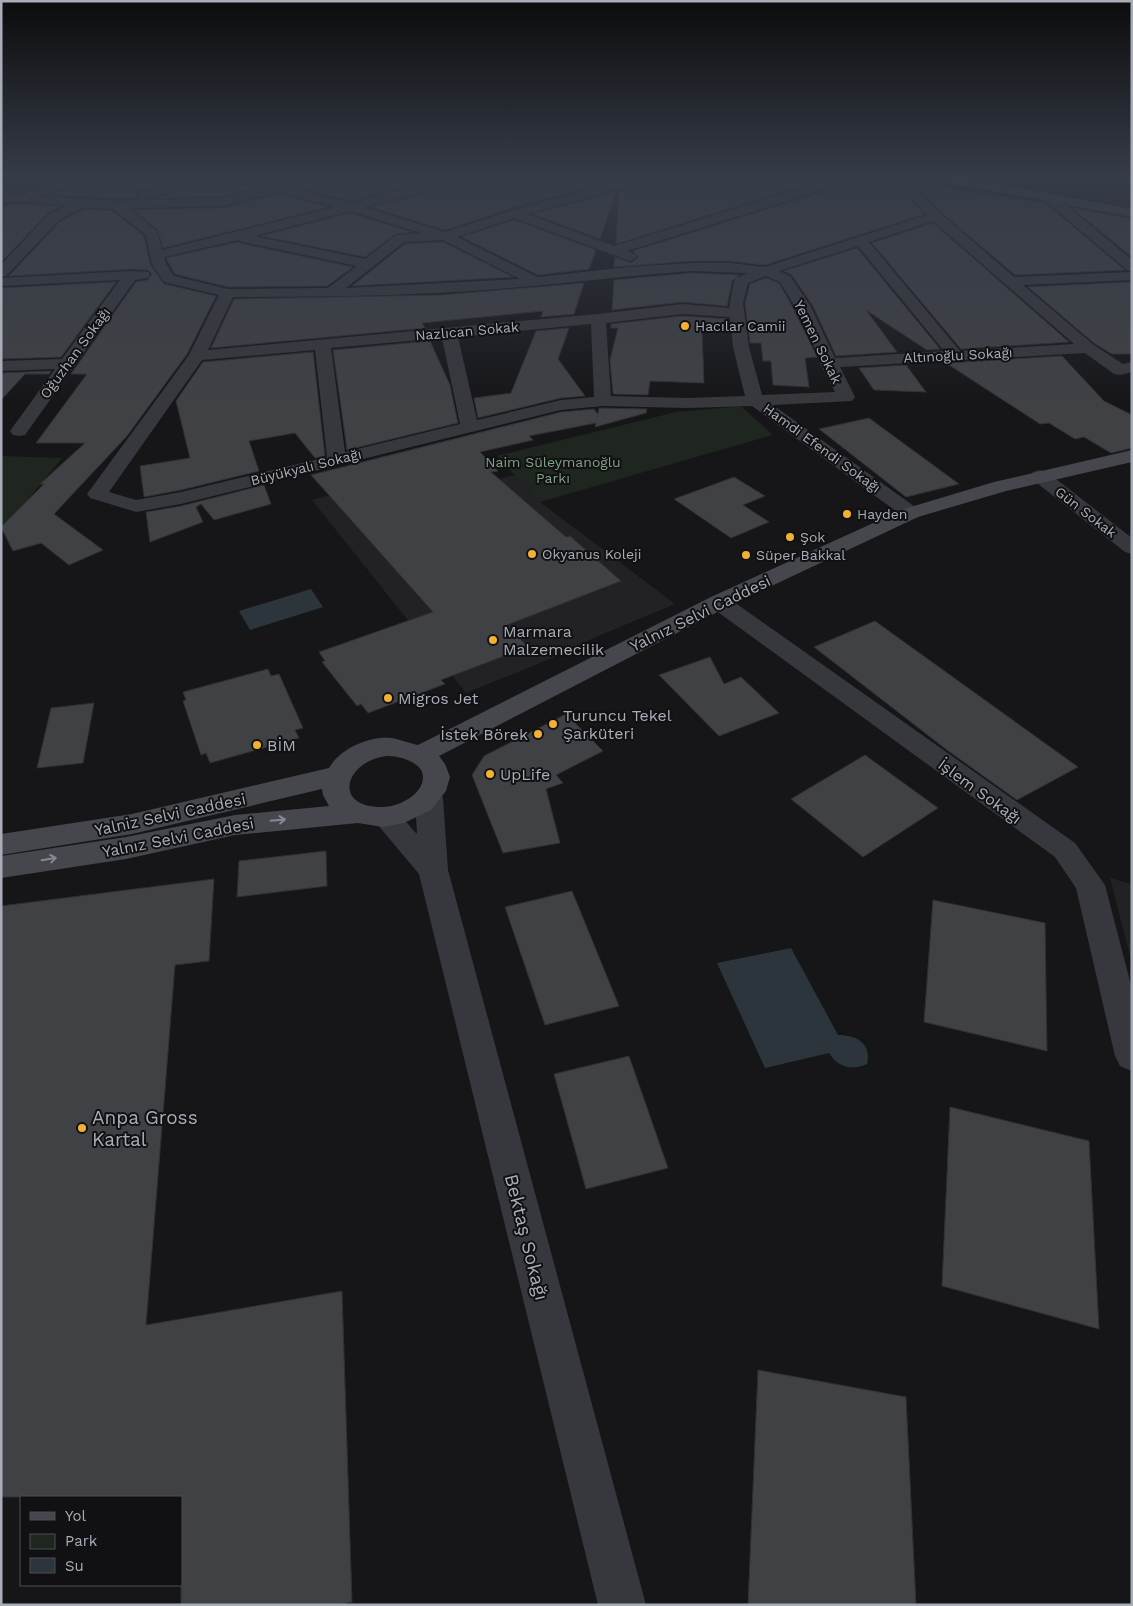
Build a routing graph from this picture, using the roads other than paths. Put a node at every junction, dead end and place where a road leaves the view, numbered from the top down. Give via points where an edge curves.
1 (20, 253) edge
2 (166, 253) edge
3 (315, 253) edge
4 (383, 253) edge
5 (479, 253) edge
6 (618, 253) edge
7 (821, 253) edge
8 (871, 253) edge
9 (978, 253) edge
10 (1114, 253) edge
11 (157, 255) joint
12 (369, 264) junction
13 (1132, 268) edge
14 (660, 269) junction
15 (766, 271) junction
16 (164, 272) junction
17 (1, 273) edge
18 (131, 275) junction
19 (1132, 276) edge
20 (536, 281) junction
21 (1011, 281) junction
22 (1, 282) edge
23 (228, 292) junction
24 (332, 292) junction
25 (737, 313) junction
26 (598, 319) junction
27 (449, 332) junction
28 (322, 345) junction
29 (1088, 348) junction
30 (955, 355) junction
31 (197, 356) junction
32 (828, 363) junction
33 (67, 364) junction
34 (1, 366) edge
35 (1126, 368) edge
36 (755, 400) junction
37 (603, 401) junction
38 (469, 426) junction
39 (19, 431) dead end
40 (1130, 458) edge
41 (337, 459) junction
42 (1040, 476) junction
43 (911, 513) junction
44 (1132, 548) edge
45 (719, 602) junction
46 (421, 754) junction
47 (336, 776) junction
48 (429, 798) junction
49 (356, 814) junction
50 (386, 818) junction
51 (1, 845) edge
52 (1, 867) edge
53 (433, 870) junction
54 (1132, 1056) edge
55 (622, 1605) edge

1 - 17 street
2 - 11 street
3 - 12 street
4 - 12 street
5 - 20 street
6 - 14 street
7 - 15 street
8 - 30 street
9 - 21 street
10 - 13 street
11 - 16 street
12 - 24 street
14 - 15 street via 711,267
14 - 20 street
15 - 25 street, Hamdi Efendi Sokağı via 741,281
15 - 32 street, Yemen Sokak via 784,279 803,307
16 - 18 street
16 - 23 street via 169,279
18 - 22 street
18 - 33 street, Oğuzhan Sokağı
19 - 21 street
20 - 24 street
21 - 29 street
23 - 24 street
23 - 31 street, Büyükyalı Sokağı
25 - 26 street, Nazlıcan Sokak via 682,309
25 - 36 street, Hamdi Efendi Sokağı via 741,347
26 - 27 street, Nazlıcan Sokak
26 - 37 street
27 - 28 street, Nazlıcan Sokak
27 - 38 street
28 - 31 street, Nazlıcan Sokak
28 - 41 street
29 - 30 street, Altınoğlu Sokağı
29 - 35 street
30 - 32 street, Altınoğlu Sokağı
31 - 41 street, Büyükyalı Sokağı via 97,494 136,506 182,498
32 - 36 street, Yemen Sokak via 846,397
33 - 34 street
33 - 39 street, Oğuzhan Sokağı
36 - 37 street, Büyükyalı Sokağı via 687,403
36 - 43 street, Hamdi Efendi Sokağı
37 - 38 street, Büyükyalı Sokağı via 561,405
38 - 41 street, Büyükyalı Sokağı
40 - 42 street, Yalnız Selvi Caddesi
42 - 43 street, Yalnız Selvi Caddesi
42 - 44 street, Gün Sokak
43 - 45 street, Yalnız Selvi Caddesi
45 - 46 street, Yalnız Selvi Caddesi
45 - 54 street, İşlem Sokağı via 1064,850 1090,885
46 - 47 street via 390,747 373,749 357,755
46 - 48 street via 432,763 437,774 436,786
47 - 49 street via 337,798
47 - 51 street, Yalniz Selvi Caddesi via 132,824
48 - 50 street, Yalnız Selvi Caddesi via 402,815
48 - 53 street, Bektaş Sokağı
49 - 50 street, Yalnız Selvi Caddesi
52 -> 49 street, Yalnız Selvi Caddesi via 126,848 235,825
50 - 53 street
53 - 55 street, Bektaş Sokağı

